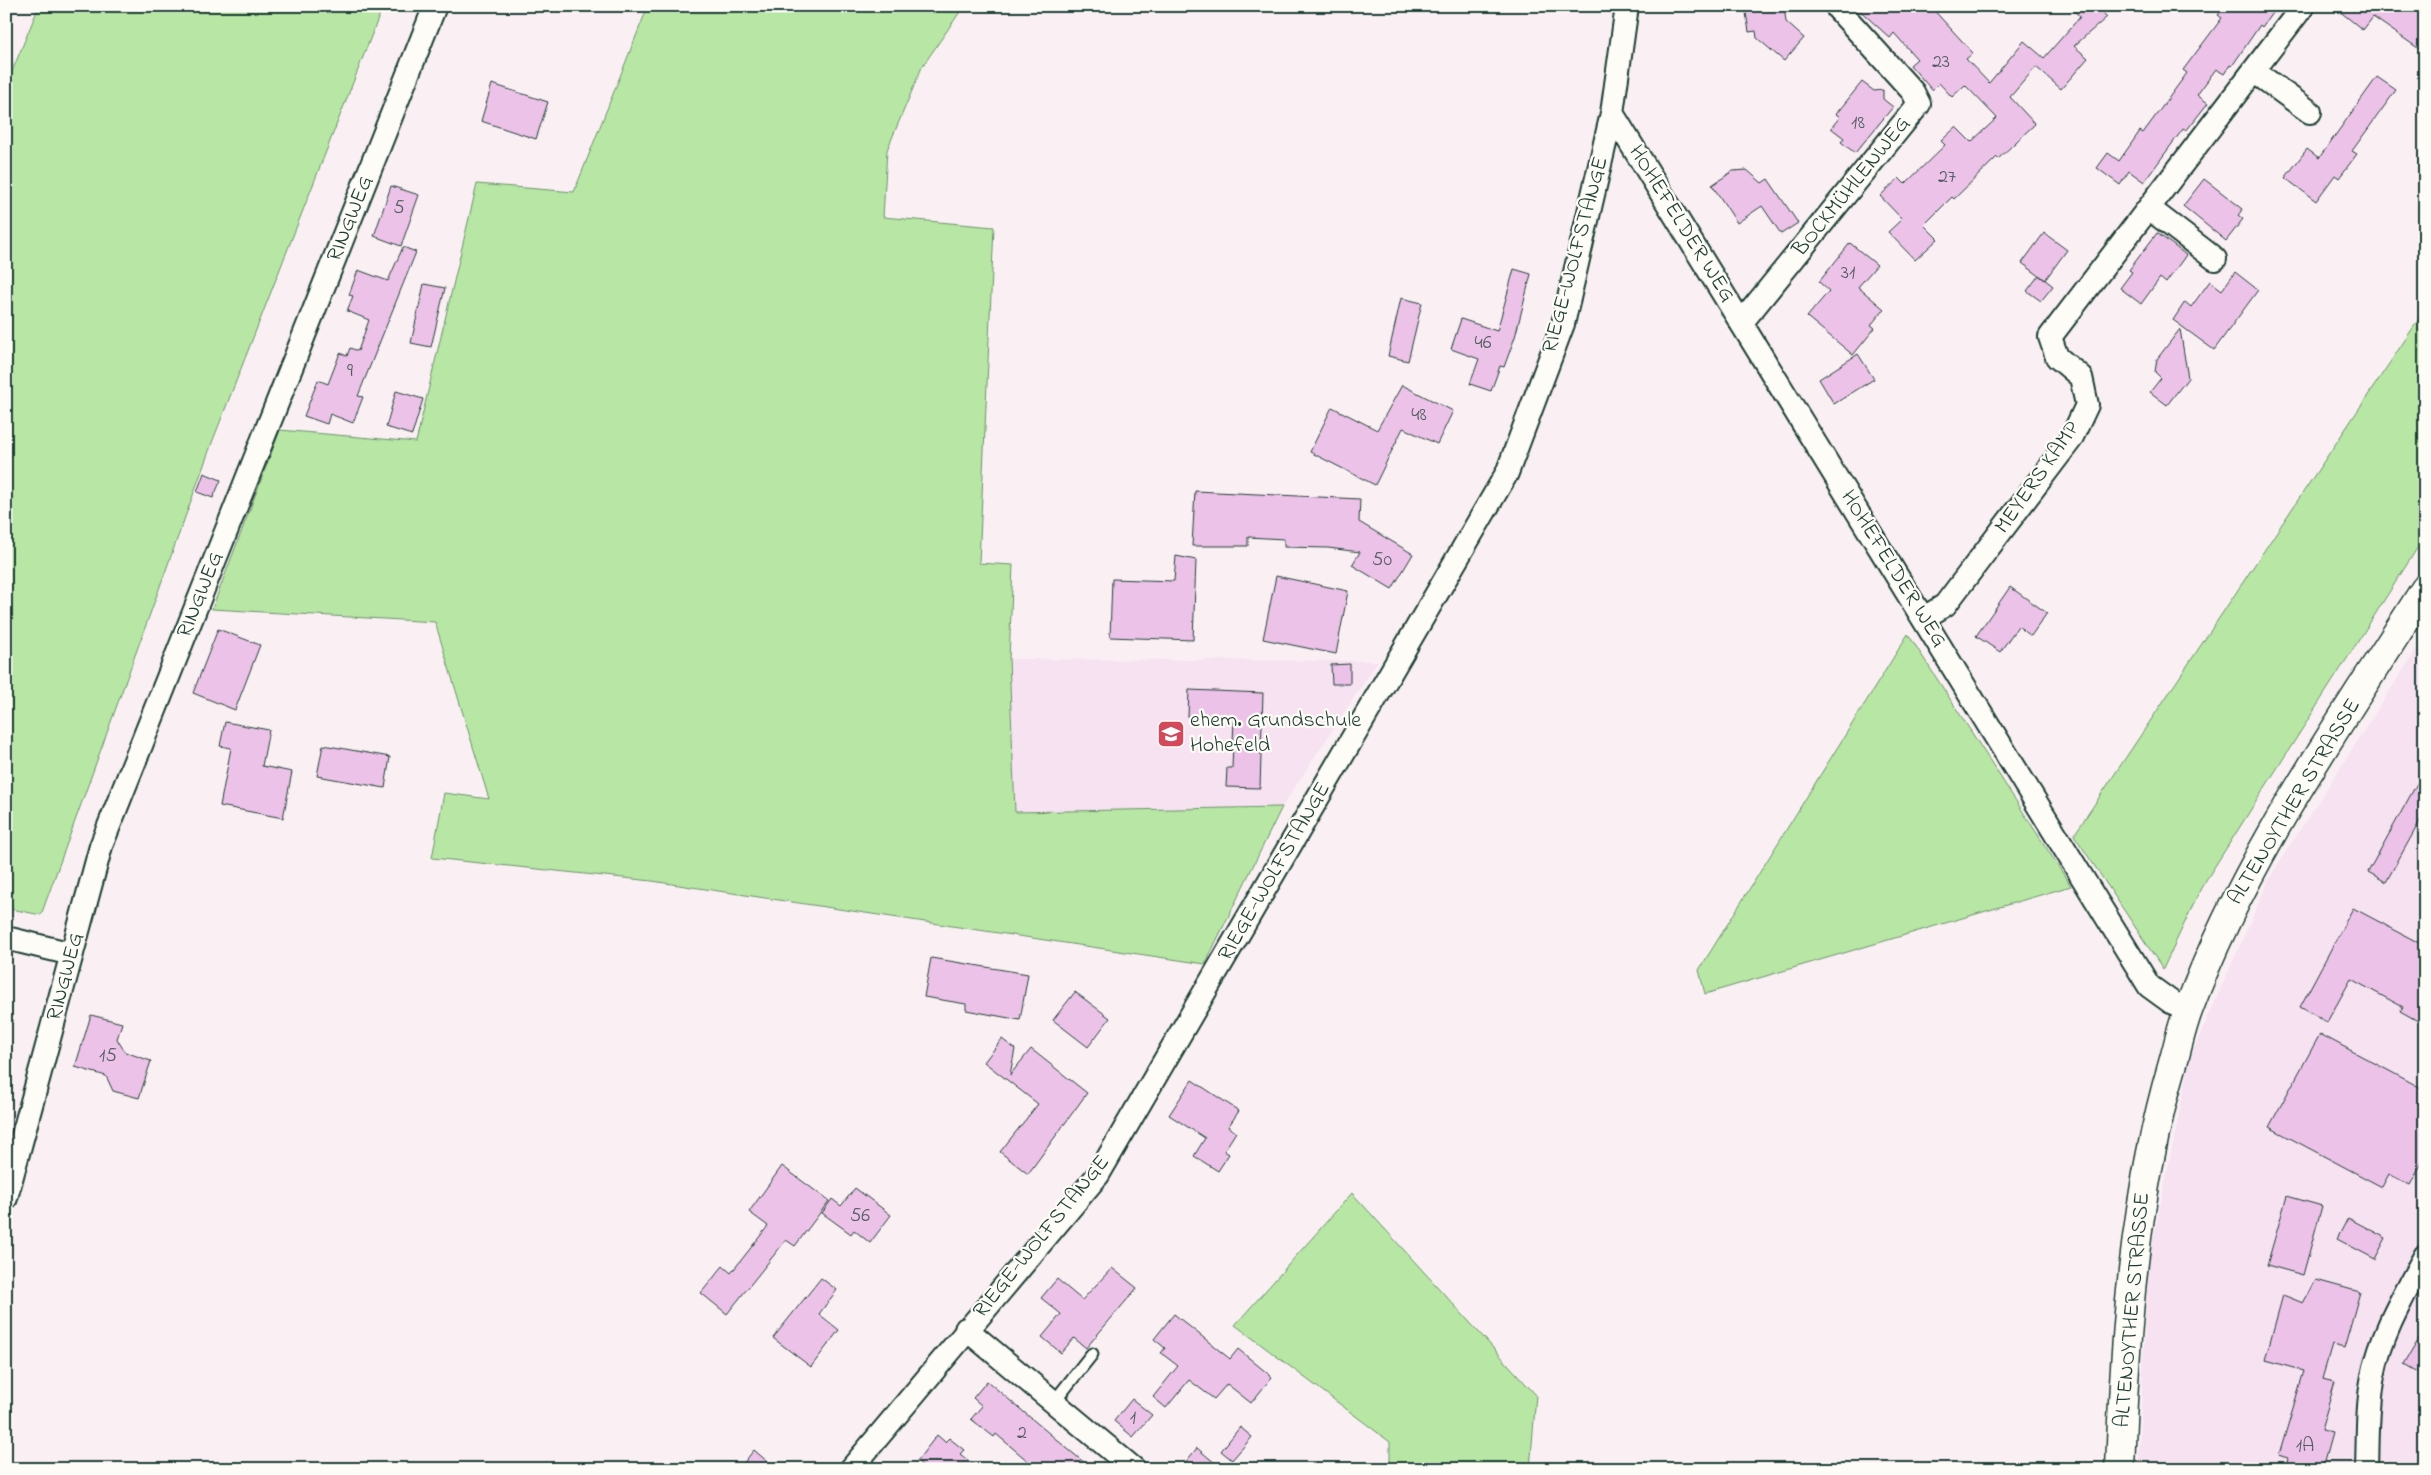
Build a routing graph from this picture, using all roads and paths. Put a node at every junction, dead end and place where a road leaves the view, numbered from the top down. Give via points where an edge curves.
1 (435, 6) edge
2 (1627, 6) edge
3 (1838, 6) edge
4 (2304, 6) edge
5 (2255, 72) junction
6 (2310, 112) dead end
7 (1612, 113) junction
8 (2150, 209) junction
9 (2215, 259) dead end
10 (1742, 322) junction
11 (2425, 589) edge
12 (1924, 618) junction
13 (6, 938) edge
14 (72, 954) junction
15 (2188, 1009) junction
16 (6, 1198) edge
17 (2425, 1256) edge
18 (966, 1329) junction
19 (1092, 1354) dead end
20 (1054, 1402) junction
21 (851, 1469) edge
22 (1134, 1469) edge
23 (2120, 1469) edge
24 (2367, 1469) edge

1 - 14 street, RINGWEG via 101,846
2 - 7 street, RIEGE-WOLFSTANGE
3 - 10 street, BOCKMÜHLENWEG via 1913,92 1919,104
4 - 5 street, MEYERS KAMP
5 - 6 street
5 - 8 street, MEYERS KAMP
7 - 10 street, HOHEFELDER WEG
7 - 18 street, RIEGE-WOLFSTANGE via 1563,324 1507,473 1098,1175
8 - 9 street
8 - 12 street, MEYERS KAMP via 2050,338 2057,357 2081,377 2087,405 2071,439 1945,605
10 - 12 street, HOHEFELDER WEG
11 - 15 main road, ALTENOYTHER STRASSE via 2280,818 2229,913
12 - 15 street, HOHEFELDER WEG via 2149,986 2171,1002
13 - 14 street
14 - 16 street, RINGWEG
15 - 23 main road, ALTENOYTHER STRASSE via 2158,1114 2138,1219 2125,1360
17 - 24 street via 2381,1344 2372,1377
18 - 20 street
18 - 21 street, RIEGE-WOLFSTANGE
19 - 20 lane
20 - 22 street

